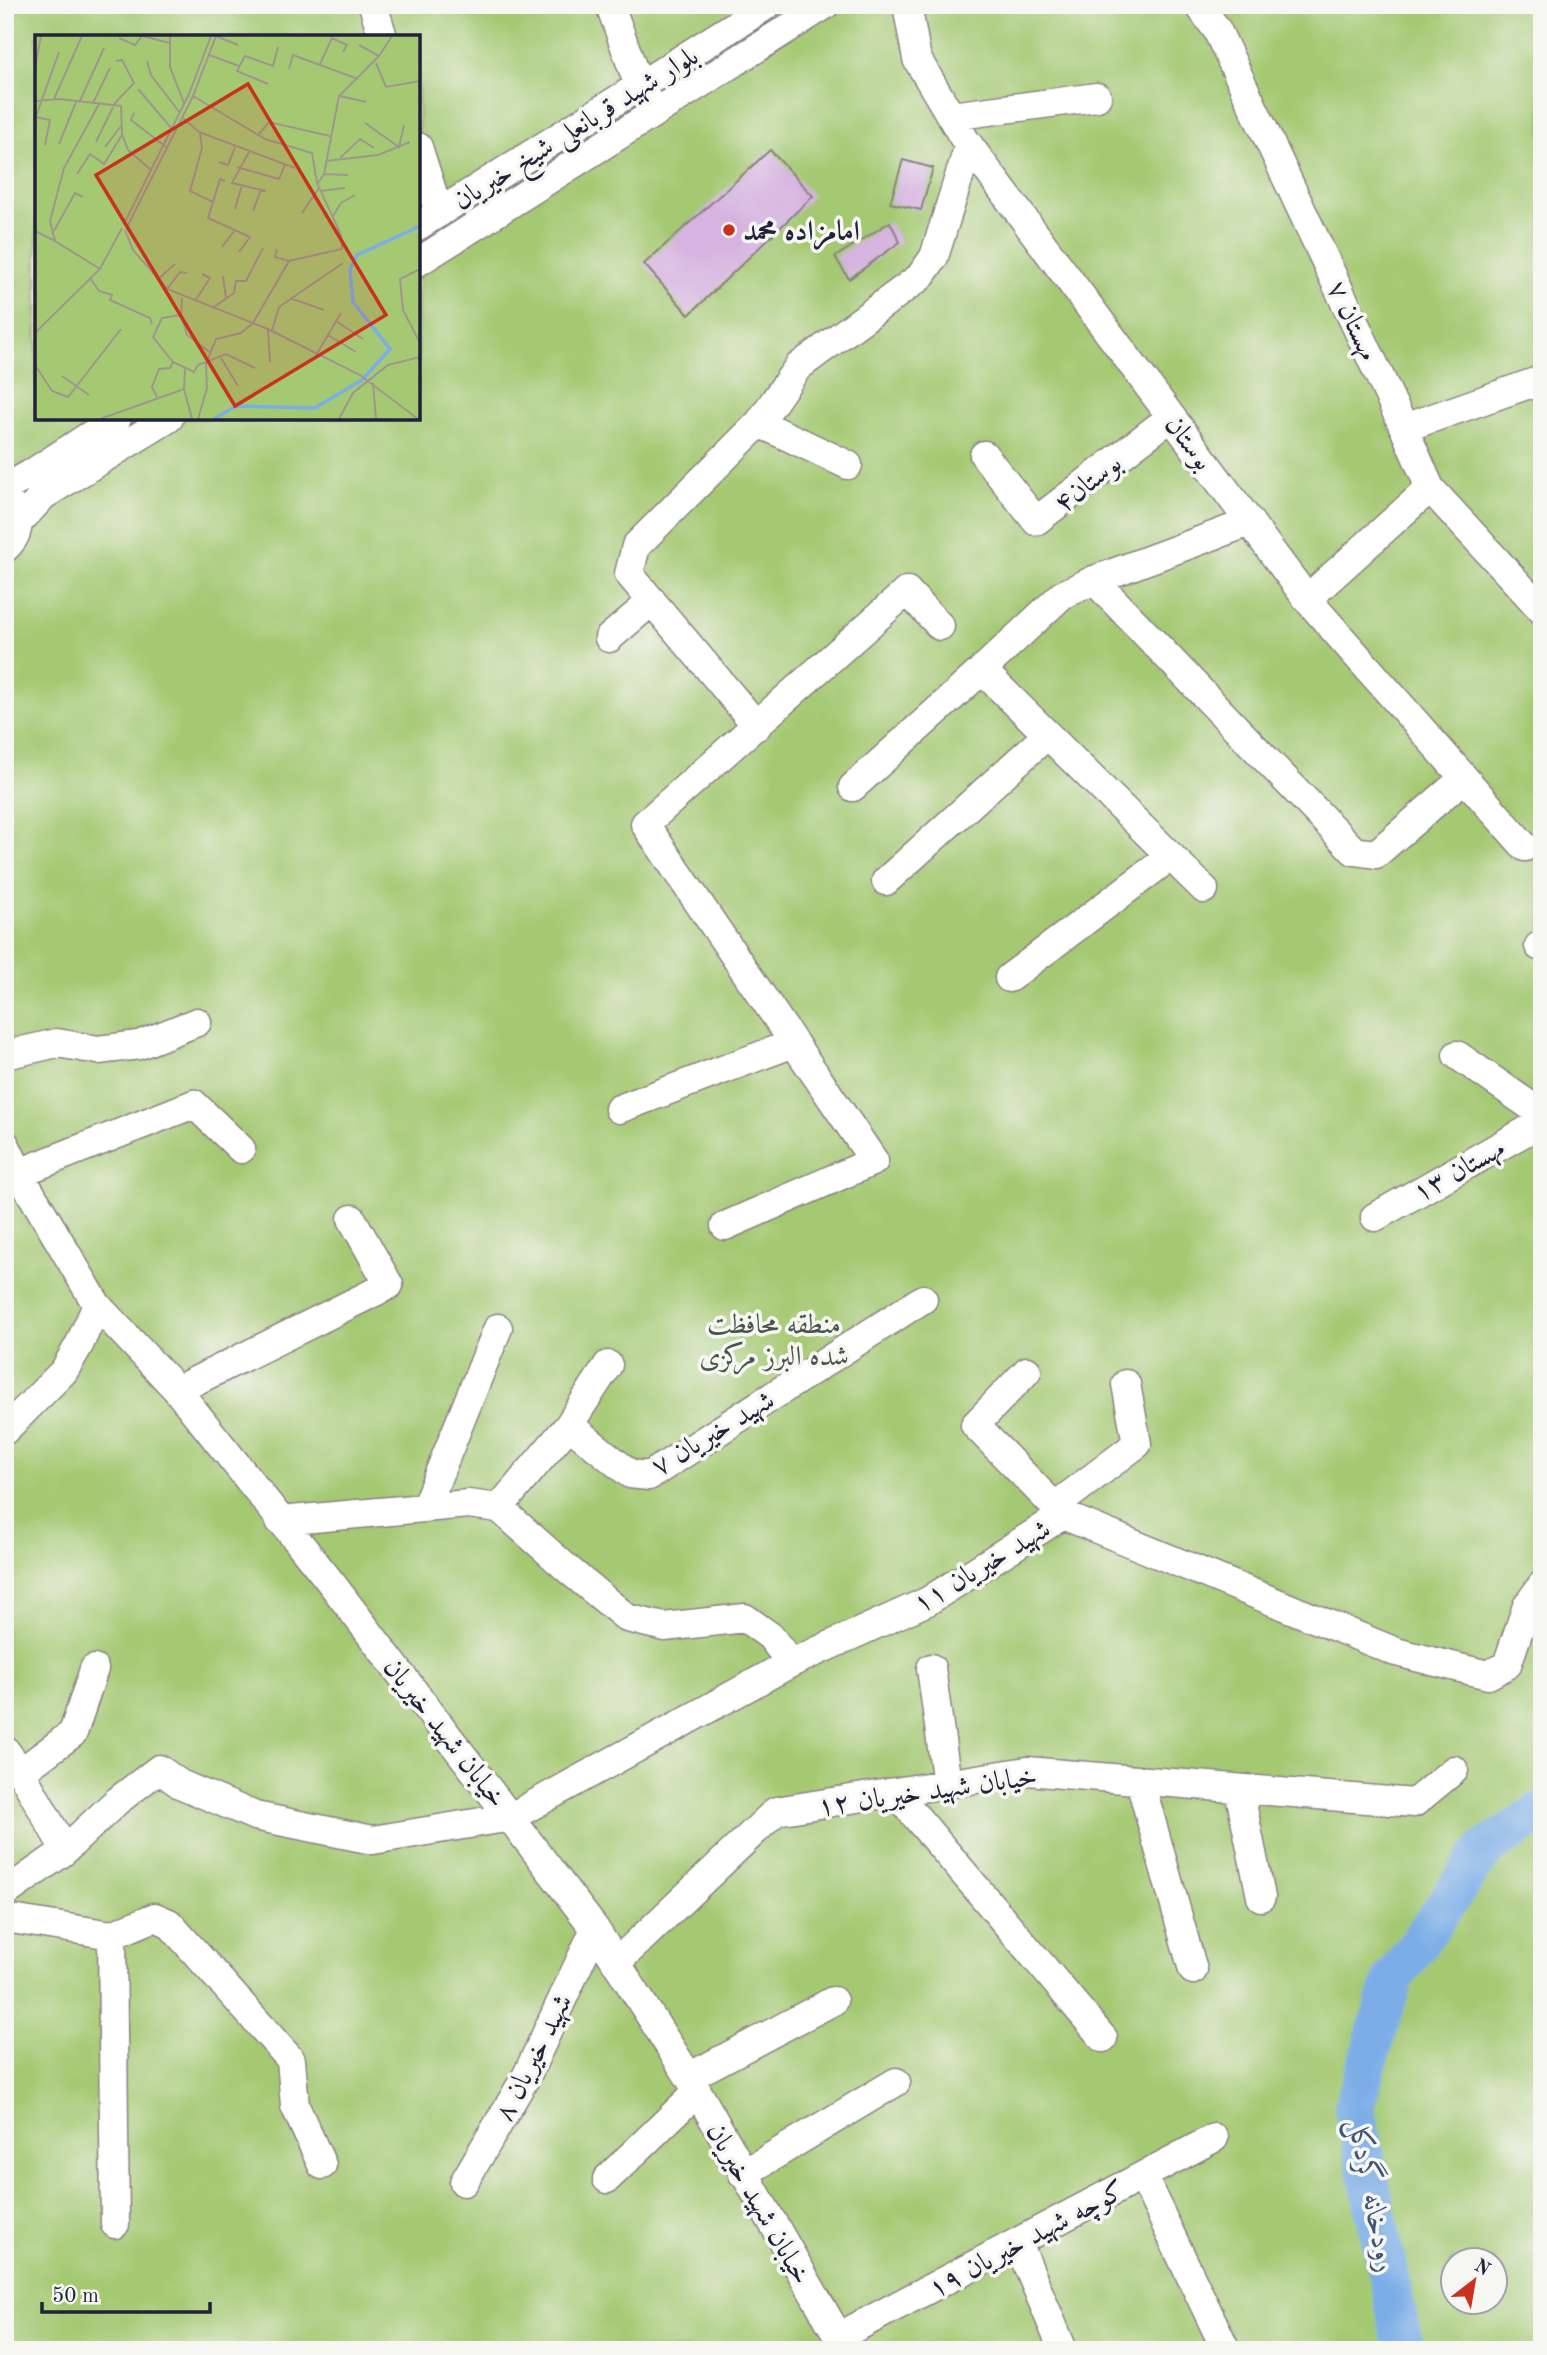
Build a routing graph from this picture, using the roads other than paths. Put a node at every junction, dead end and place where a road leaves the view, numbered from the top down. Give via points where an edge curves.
1 (373, 5) edge
2 (610, 5) edge
3 (767, 5) edge
4 (825, 5) edge
5 (907, 5) edge
6 (1199, 5) edge
7 (382, 35) edge
8 (639, 86) junction
9 (1097, 97) dead end
10 (655, 112) junction
11 (951, 116) junction
12 (969, 145) junction
13 (420, 160) edge
14 (429, 219) edge
15 (420, 261) edge
16 (1542, 388) edge
17 (1171, 417) junction
18 (114, 420) edge
19 (166, 420) edge
20 (759, 423) junction
21 (1404, 428) junction
22 (984, 455) dead end
23 (848, 465) dead end
24 (5, 488) edge
25 (1430, 488) junction
26 (12, 511) edge
27 (1250, 522) junction
28 (5, 548) edge
29 (1094, 580) junction
30 (1307, 599) junction
31 (652, 601) junction
32 (1542, 610) edge
33 (940, 626) dead end
34 (609, 638) dead end
35 (982, 670) junction
36 (757, 726) junction
37 (1047, 735) junction
38 (1464, 778) junction
39 (853, 786) dead end
40 (1525, 847) dead end
41 (1171, 856) junction
42 (886, 881) dead end
43 (1204, 889) dead end
44 (1009, 978) dead end
45 (197, 1022) dead end
46 (794, 1043) junction
47 (5, 1055) edge
48 (1457, 1055) dead end
49 (619, 1109) dead end
50 (1542, 1114) edge
51 (1542, 1122) edge
52 (5, 1144) edge
53 (241, 1150) dead end
54 (19, 1173) junction
55 (1375, 1217) dead end
56 (352, 1219) dead end
57 (725, 1226) dead end
58 (923, 1299) dead end
59 (97, 1305) junction
60 (498, 1328) dead end
61 (79, 1345) junction
62 (134, 1345) junction
63 (608, 1366) dead end
64 (1027, 1371) dead end
65 (1126, 1384) dead end
66 (177, 1390) junction
67 (569, 1425) junction
68 (5, 1429) edge
69 (425, 1508) junction
70 (499, 1508) junction
71 (1059, 1511) junction
72 (280, 1521) junction
73 (1542, 1585) edge
74 (791, 1662) junction
75 (931, 1668) dead end
76 (94, 1669) dead end
77 (13, 1761) edge
78 (1454, 1770) dead end
79 (1140, 1781) junction
80 (947, 1784) junction
81 (1239, 1789) junction
82 (896, 1793) junction
83 (512, 1817) junction
84 (65, 1850) junction
85 (5, 1893) edge
86 (1261, 1897) dead end
87 (5, 1917) edge
88 (595, 1929) junction
89 (112, 1935) junction
90 (616, 1964) junction
91 (1193, 1970) dead end
92 (833, 2001) dead end
93 (1103, 2038) dead end
94 (896, 2082) dead end
95 (693, 2085) junction
96 (1214, 2138) dead end
97 (322, 2165) dead end
98 (743, 2174) junction
99 (1143, 2176) junction
100 (607, 2179) dead end
101 (464, 2182) dead end
102 (115, 2224) dead end
103 (1018, 2243) junction
104 (842, 2344) edge
105 (1063, 2350) edge
106 (1226, 2350) edge

1 - 7 street
2 - 8 street
3 - 8 street, بلوار شهید قربانعلی شیخ خیریان
4 - 10 street
5 - 11 street, بوستان via 917,59
6 - 21 street, مهستان ۷ via 1217,30
8 - 10 street
8 - 14 street, بلوار شهید قربانعلی شیخ خیریان
9 - 11 street
10 - 15 street
11 - 12 street, بوستان
12 - 17 street, بوستان
12 - 20 street via 934,257 920,277 798,367
13 - 14 street
16 - 21 street via 1535,382
17 - 22 street, بوستان۴ via 1036,521
17 - 27 street, بوستان
18 - 24 street
19 - 26 street
20 - 23 street
20 - 31 street via 636,546 629,574
21 - 25 street, مهستان ۷
25 - 30 street
25 - 32 street, مهستان ۷
26 - 28 street via 17,533
27 - 29 street
27 - 30 street, بوستان
29 - 35 street via 1062,595
29 - 38 street via 1354,851 1376,854
30 - 38 street, بوستان
31 - 34 street
31 - 36 street
33 - 36 street via 907,591
35 - 37 street
35 - 39 street
36 - 46 street via 645,824
37 - 41 street
37 - 42 street
38 - 40 street, بوستان
41 - 43 street
41 - 44 street
45 - 47 street via 139,1045 98,1049 57,1043
46 - 49 street
46 - 57 street via 874,1160
48 - 50 street
51 - 55 street, مهستان ۱۳
52 - 54 street, خیابان شهید خیریان
53 - 54 street via 194,1104
54 - 59 street, خیابان شهید خیریان
56 - 66 street via 390,1285
58 - 67 street, شهید خیریان ۷ via 649,1476 630,1474
59 - 61 street
59 - 62 street, خیابان شهید خیریان
60 - 69 street
61 - 62 street
61 - 68 street via 64,1371
62 - 66 street, خیابان شهید خیریان
63 - 67 street
64 - 71 street via 975,1425
65 - 71 street via 1137,1444
66 - 72 street, خیابان شهید خیریان
67 - 70 street
69 - 70 street via 468,1504
69 - 72 street
70 - 74 street via 627,1618 664,1627 745,1618 770,1636
71 - 73 street, شهید خیریان ۱۱ via 1396,1652 1488,1675 1507,1665 1527,1606
71 - 74 street, شهید خیریان ۱۱ via 928,1601
72 - 83 street, خیابان شهید خیریان
74 - 83 street, شهید خیریان ۱۱
75 - 80 street
76 - 77 street via 73,1733
77 - 84 street
78 - 81 street, خیابان شهید خیریان ۱۲ via 1414,1803
79 - 80 street, خیابان شهید خیریان ۱۲ via 1027,1771
79 - 81 street, خیابان شهید خیریان ۱۲
79 - 91 street
80 - 82 street, خیابان شهید خیریان ۱۲
81 - 86 street
82 - 90 street, خیابان شهید خیریان ۱۲ via 776,1811
82 - 93 street
83 - 84 street, شهید خیریان ۱۱ via 373,1840 255,1816 180,1784 159,1769
83 - 88 street, خیابان شهید خیریان
84 - 85 street
87 - 89 street
88 - 90 street, خیابان شهید خیریان
88 - 101 street, شهید خیریان ۸ via 527,2075
89 - 97 street via 155,1917 169,1923 291,2060 295,2106
89 - 102 street
90 - 95 street, خیابان شهید خیریان
92 - 95 street
94 - 98 street
95 - 98 street, خیابان شهید خیریان
95 - 100 street
96 - 99 street, کوچه شهید خیریان ۱۹
98 - 104 street, خیابان شهید خیریان
99 - 103 street, کوچه شهید خیریان ۱۹
99 - 106 street
103 - 104 street, کوچه شهید خیریان ۱۹
103 - 105 street

